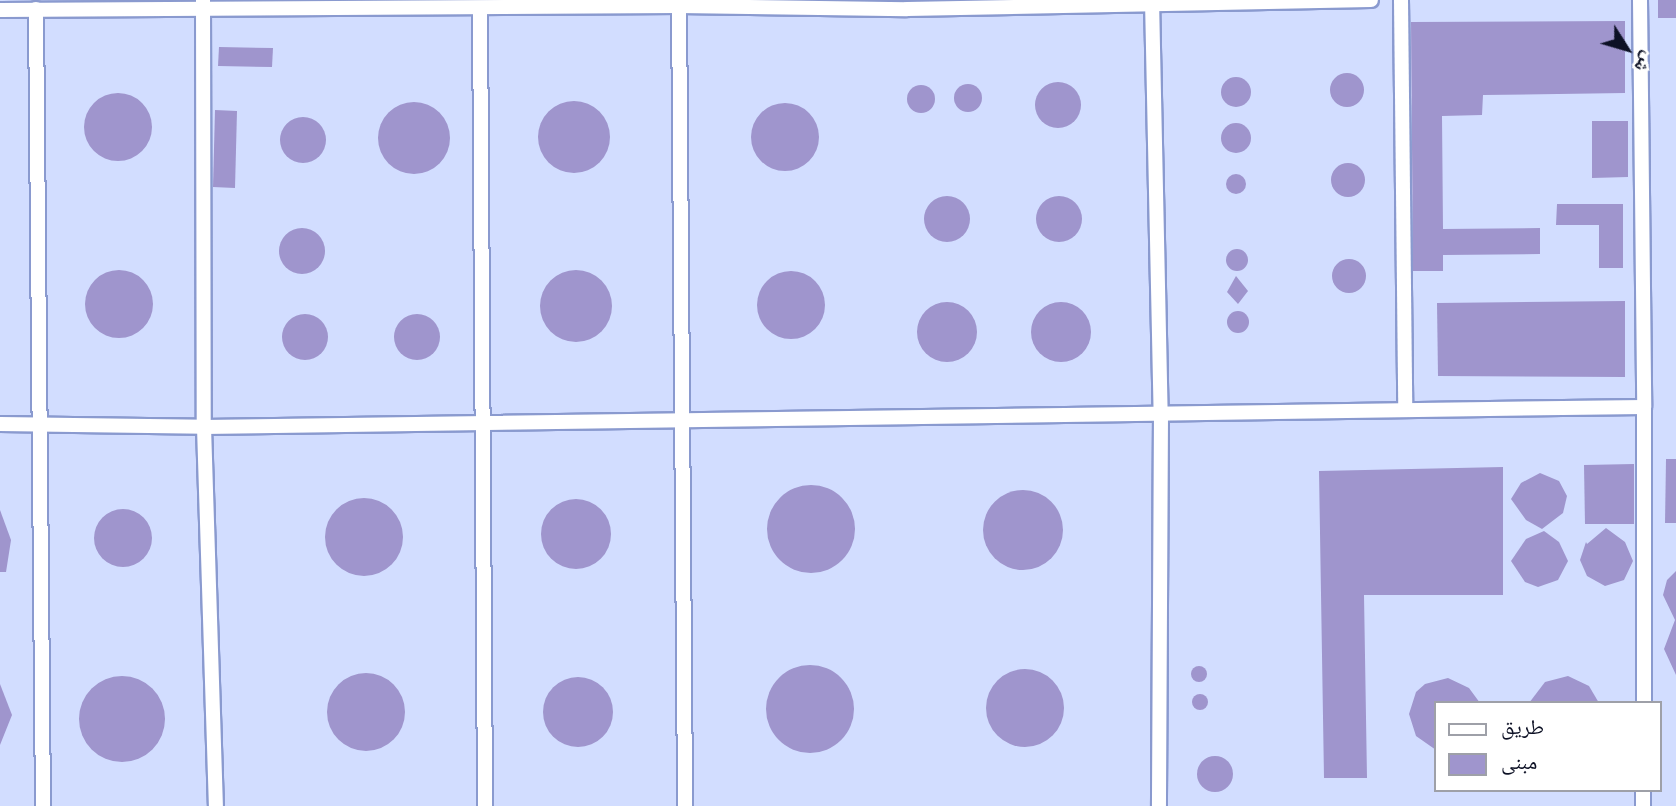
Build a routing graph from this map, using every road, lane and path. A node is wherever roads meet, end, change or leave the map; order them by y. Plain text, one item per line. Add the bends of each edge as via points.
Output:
1 (1371, 0) edge
2 (1402, 0) edge
3 (1640, 0) edge
4 (1152, 2) edge
5 (447, 3) edge
6 (679, 3) edge
7 (203, 4) edge
8 (907, 4) edge
9 (480, 8) junction
10 (36, 9) junction
11 (0, 10) edge
12 (1644, 407) junction
13 (1405, 408) junction
14 (1161, 414) junction
15 (684, 418) junction
16 (481, 422) junction
17 (0, 424) edge
18 (38, 425) junction
19 (204, 427) junction
20 (1644, 701) edge
21 (43, 806) edge
22 (216, 806) edge
23 (485, 806) edge
24 (685, 806) edge
25 (1159, 806) edge

1 - 4 lane
2 - 13 lane
3 - 12 lane
4 - 8 lane
4 - 14 lane
5 - 7 lane
5 - 9 lane
6 - 8 lane
6 - 9 lane
6 - 15 lane
7 - 10 lane
7 - 19 lane
9 - 16 lane
10 - 11 lane
10 - 18 lane
12 - 13 lane
12 - 20 lane
13 - 14 lane
14 - 15 lane
14 - 25 lane
15 - 16 lane
15 - 24 lane
16 - 19 lane
16 - 23 lane
17 - 18 lane
18 - 19 lane
18 - 21 lane
19 - 22 lane

